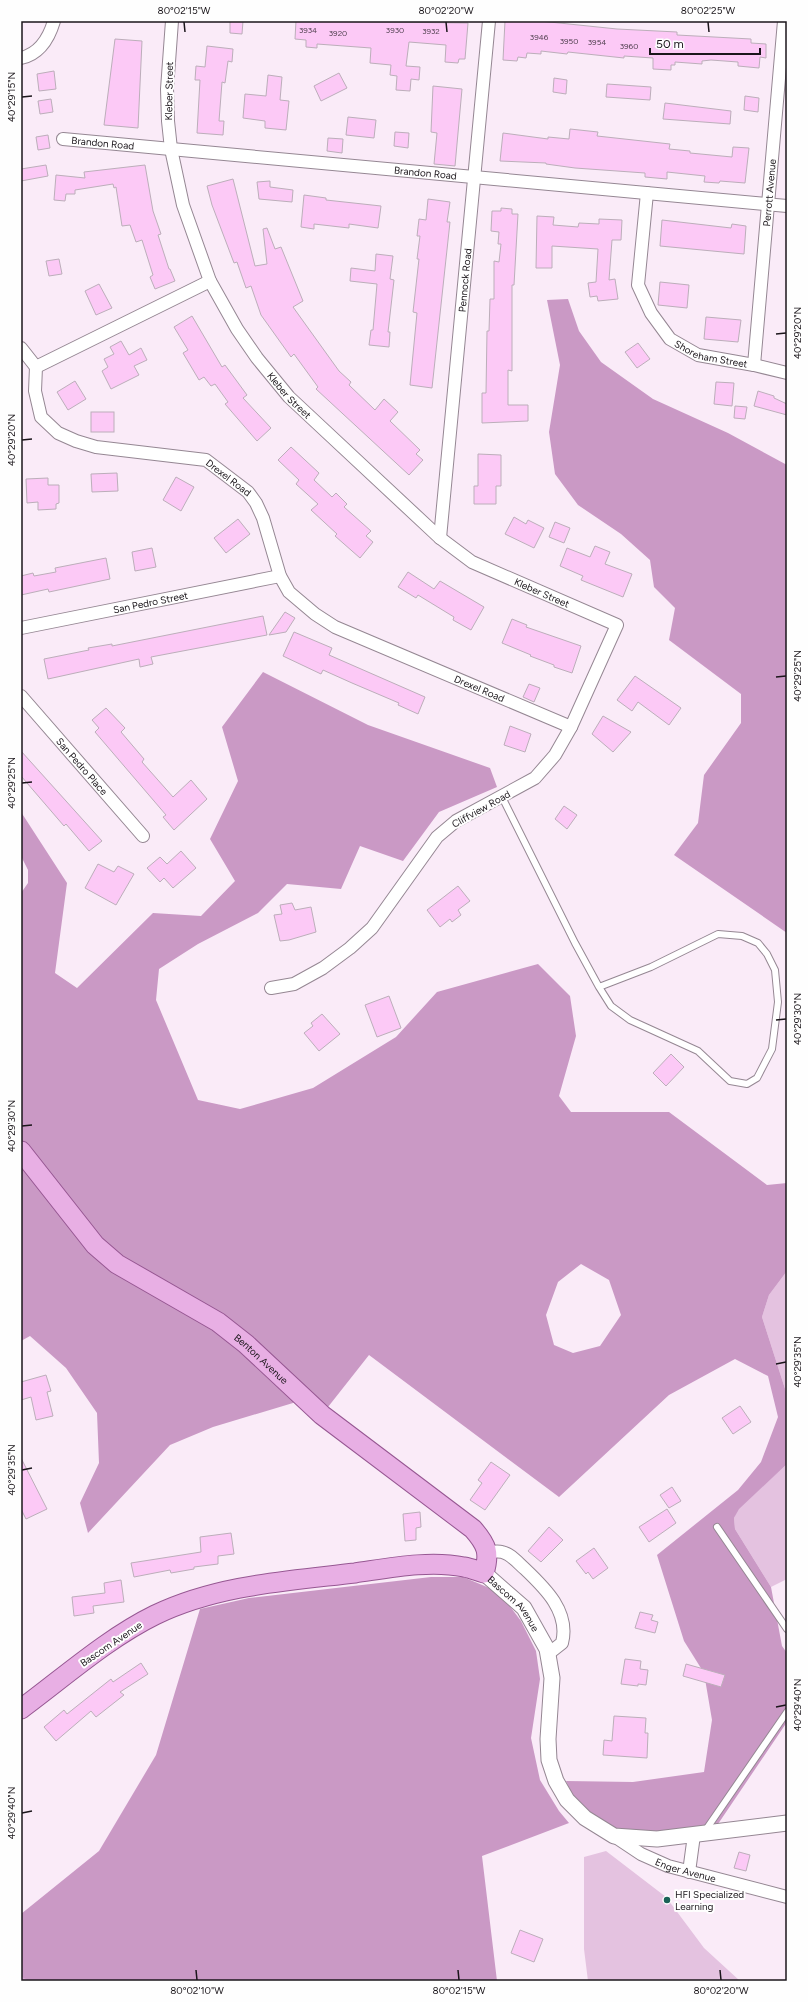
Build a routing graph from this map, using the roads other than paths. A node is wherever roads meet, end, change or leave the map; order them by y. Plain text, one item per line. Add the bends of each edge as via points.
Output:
1 (54, 21) edge
2 (172, 21) edge
3 (489, 21) edge
4 (784, 21) edge
5 (21, 58) edge
6 (63, 139) dead end
7 (170, 149) junction
8 (474, 177) junction
9 (647, 193) junction
10 (768, 204) junction
11 (787, 206) edge
12 (210, 281) junction
13 (21, 348) edge
14 (754, 365) junction
15 (36, 367) junction
16 (787, 373) edge
17 (440, 538) junction
18 (280, 576) junction
19 (617, 625) joint
20 (21, 628) edge
21 (21, 696) edge
22 (571, 727) junction
23 (502, 797) junction
24 (143, 836) dead end
25 (599, 987) junction
26 (271, 988) dead end
27 (21, 1151) edge
28 (717, 1527) dead end
29 (487, 1552) junction
30 (484, 1574) junction
31 (787, 1629) edge
32 (548, 1654) junction
33 (21, 1709) edge
34 (787, 1712) edge
35 (787, 1823) edge
36 (699, 1834) junction
37 (614, 1836) junction
38 (689, 1872) junction
39 (787, 1897) edge

1 - 5 street via 50,36 32,56
2 - 7 street, Kleber Street via 168,89
3 - 8 street, Pennock Road
4 - 10 street, Perrott Avenue
6 - 7 street, Brandon Road
7 - 8 street, Brandon Road
7 - 12 street, Kleber Street via 183,205
8 - 9 street, Brandon Road
8 - 17 street, Pennock Road
9 - 10 street, Brandon Road
9 - 14 street, Shoreham Street via 638,286 652,313 670,339 698,355
10 - 11 street, Brandon Road
10 - 14 street, Perrott Avenue
12 - 15 street
12 - 17 street, Kleber Street via 237,329 289,397
13 - 15 street
14 - 16 street, Shoreham Street
15 - 18 street, Drexel Road via 35,391 41,417 58,433 96,447 206,460 248,492 263,518
17 - 19 street, Kleber Street via 472,562
18 - 20 street, San Pedro Street
18 - 22 street, Drexel Road via 289,592 335,627
19 - 22 street, Cliffview Road
21 - 24 street, San Pedro Place
22 - 23 street, Cliffview Road via 555,755 535,778
23 - 25 lane
23 - 26 street, Cliffview Road via 456,821 438,837 372,928 350,948 323,968 294,984
25 - 25 lane via 611,1006 630,1020 698,1051 730,1081 747,1084 758,1078 772,1048 778,1002 775,970 758,943 742,936 718,934 651,967
27 - 29 main road, Benton Avenue via 100,1250 122,1267 218,1322 246,1344 322,1415 473,1529 484,1542
28 - 31 lane
29 - 30 main road via 488,1560
29 - 32 street via 502,1552 510,1556 552,1597 564,1631 562,1643
30 - 32 street, Bascom Avenue via 524,1608 548,1649
30 - 33 main road, Bascom Avenue via 464,1567 407,1566 222,1591 187,1602 143,1622
32 - 37 street, Bascom Avenue via 552,1678 549,1760 556,1781 567,1800 586,1818
34 - 36 lane
35 - 36 street, Bascom Avenue
36 - 37 street, Bascom Avenue via 657,1839
36 - 38 street
37 - 38 street, Enger Avenue via 641,1854
38 - 39 street, Enger Avenue

